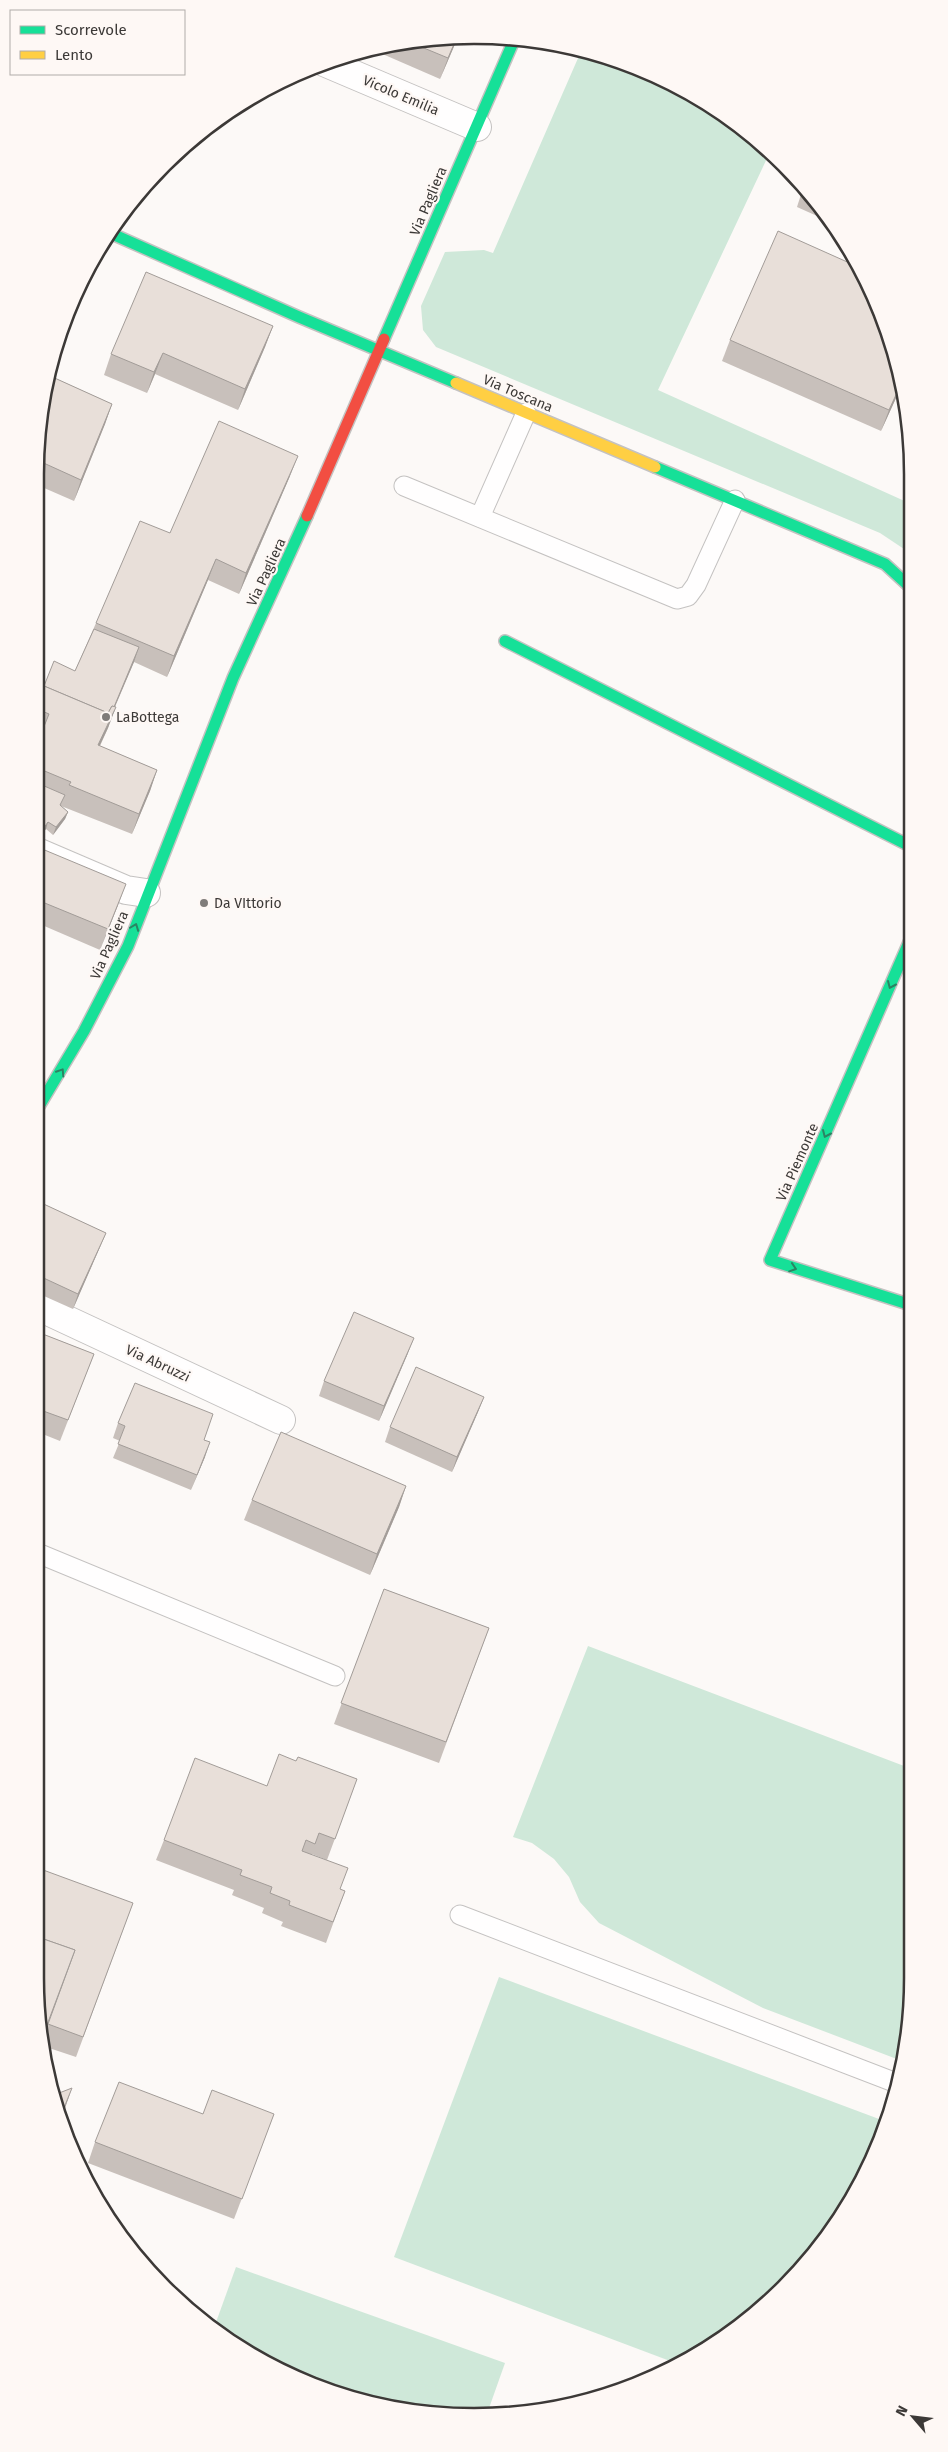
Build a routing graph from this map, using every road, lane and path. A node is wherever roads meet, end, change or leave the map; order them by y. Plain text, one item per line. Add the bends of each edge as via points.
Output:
1 (512, 46) edge
2 (336, 67) edge
3 (477, 127) junction
4 (116, 236) edge
5 (379, 349) junction
6 (526, 414) junction
7 (404, 486) dead end
8 (735, 500) junction
9 (480, 517) junction
10 (904, 581) edge
11 (505, 641) dead end
12 (904, 843) edge
13 (44, 855) edge
14 (146, 893) junction
15 (904, 954) edge
16 (44, 1099) edge
17 (904, 1303) edge
18 (44, 1309) edge
19 (281, 1420) dead end
20 (44, 1556) edge
21 (335, 1676) dead end
22 (460, 1915) dead end
23 (892, 2081) edge

1 - 3 street, Via Pagliera
2 - 3 street, Vicolo Emilia
3 - 5 street, Via Pagliera
4 - 5 street, Via Toscana
5 - 6 street, Via Toscana
5 - 14 street, Via Pagliera via 233,678
6 - 8 street, Via Toscana
6 - 9 lane
7 - 9 lane
8 - 9 lane via 696,586 688,596 677,599
8 - 10 street, Via Toscana via 885,564
11 - 12 street
13 - 14 street via 126,890
16 -> 14 street, Via Pagliera via 67,1063 116,970
15 -> 17 street, Via Piemonte via 770,1260
18 - 19 street, Via Abruzzi
20 - 21 lane
22 - 23 lane

